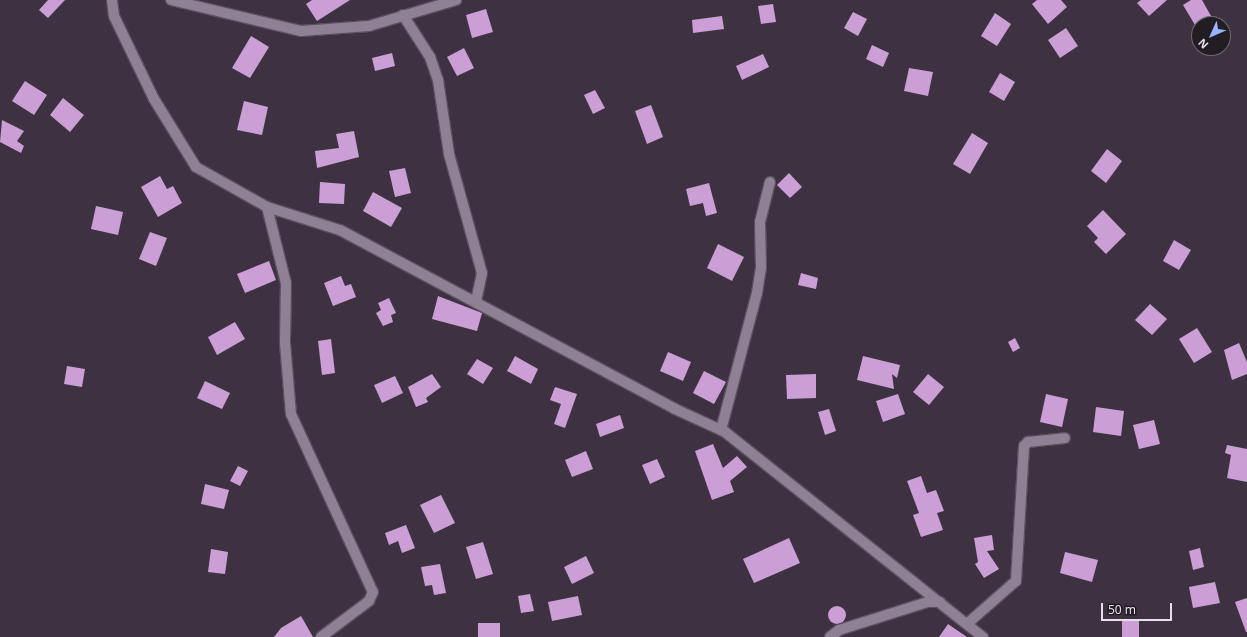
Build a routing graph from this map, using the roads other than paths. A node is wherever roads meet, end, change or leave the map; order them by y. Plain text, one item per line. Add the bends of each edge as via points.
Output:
1 (112, 0) edge
2 (171, 0) edge
3 (419, 0) edge
4 (456, 0) edge
5 (416, 11) junction
6 (403, 15) junction
7 (770, 182) dead end
8 (267, 207) junction
9 (476, 302) junction
10 (721, 430) junction
11 (1065, 438) dead end
12 (940, 602) junction
13 (968, 623) junction
14 (321, 637) edge
15 (830, 637) edge
16 (982, 637) edge

1 - 8 street via 114,16 154,99 196,167
2 - 6 street via 301,31 369,26
3 - 5 street
4 - 5 street
5 - 6 street
6 - 9 street via 430,57 438,80 449,154 482,273
7 - 10 street via 760,222 761,267 757,293
8 - 9 street via 340,230
8 - 14 street via 286,283 285,343 291,414 373,592 369,601
9 - 10 street
10 - 12 street via 780,472
11 - 13 street via 1028,442 1024,446 1016,581
12 - 13 street
12 - 15 street via 928,602 839,630
13 - 16 street

